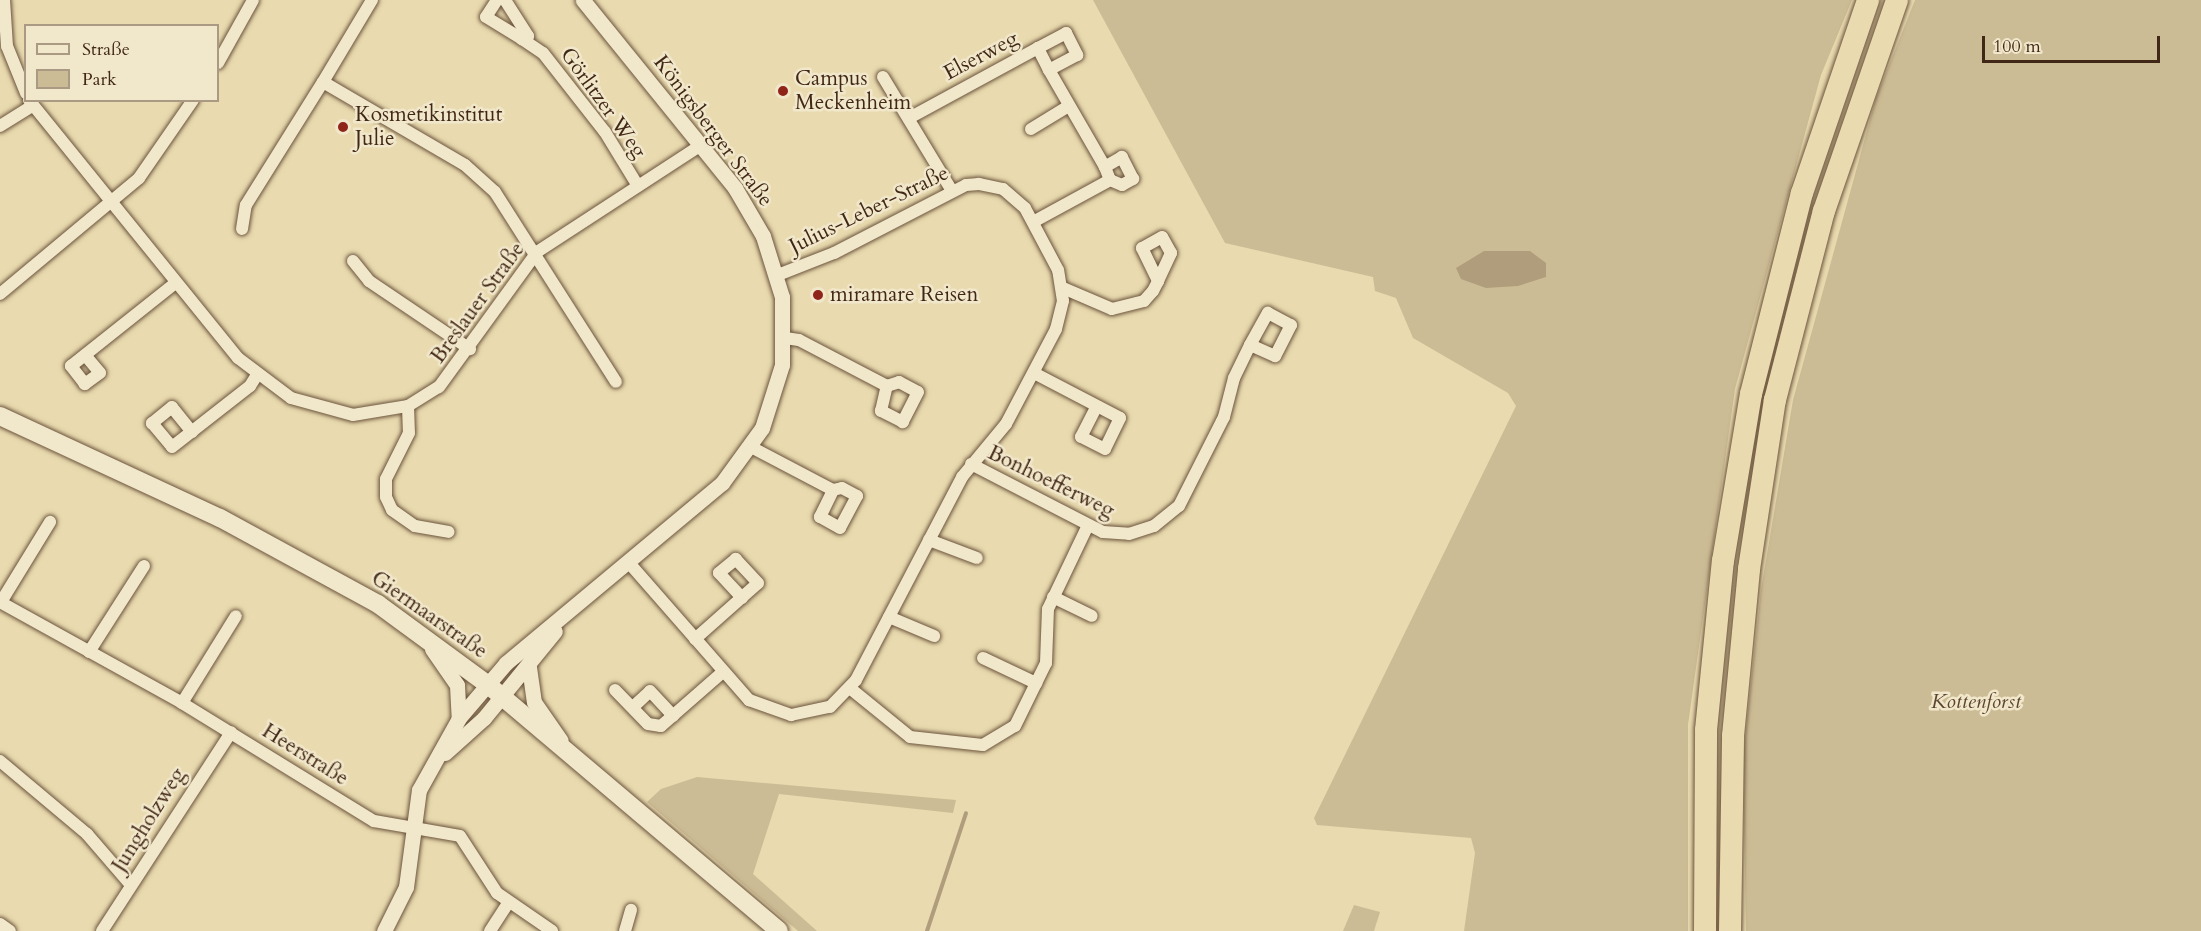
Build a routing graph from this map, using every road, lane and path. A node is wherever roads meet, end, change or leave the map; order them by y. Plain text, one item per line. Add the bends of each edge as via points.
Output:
1 (4, 0) edge
2 (253, 0) edge
3 (372, 0) edge
4 (497, 0) edge
5 (505, 0) edge
6 (583, 0) edge
7 (1868, 0) edge
8 (1897, 0) edge
9 (528, 40) junction
10 (1038, 48) junction
11 (219, 61) edge
12 (1049, 69) junction
13 (883, 77) dead end
14 (323, 82) junction
15 (24, 88) edge
16 (192, 102) edge
17 (31, 103) edge
18 (1067, 107) junction
19 (911, 117) junction
20 (0, 126) edge
21 (1031, 129) dead end
22 (701, 145) junction
23 (1105, 167) junction
24 (1110, 180) junction
25 (638, 186) junction
26 (952, 191) junction
27 (110, 202) junction
28 (1033, 222) junction
29 (242, 229) dead end
30 (537, 252) junction
31 (353, 261) dead end
32 (778, 275) junction
33 (1158, 281) dead end
34 (174, 284) junction
35 (1063, 288) junction
36 (0, 294) edge
37 (785, 338) junction
38 (1250, 345) dead end
39 (470, 349) junction
40 (86, 355) dead end
41 (1034, 373) junction
42 (257, 375) junction
43 (616, 382) dead end
44 (887, 386) dead end
45 (408, 406) junction
46 (1096, 407) dead end
47 (0, 416) edge
48 (192, 432) dead end
49 (751, 447) junction
50 (971, 464) junction
51 (833, 490) dead end
52 (50, 522) dead end
53 (1088, 525) junction
54 (448, 532) dead end
55 (929, 540) junction
56 (977, 558) dead end
57 (630, 564) junction
58 (144, 566) dead end
59 (1053, 597) junction
60 (742, 598) dead end
61 (0, 602) edge
62 (236, 616) dead end
63 (1092, 616) dead end
64 (565, 617) junction
65 (889, 617) junction
66 (421, 635) junction
67 (934, 636) dead end
68 (695, 639) junction
69 (89, 652) junction
70 (983, 658) dead end
71 (529, 667) junction
72 (723, 672) junction
73 (487, 684) junction
74 (1036, 684) junction
75 (851, 689) junction
76 (615, 690) dead end
77 (502, 696) junction
78 (182, 703) junction
79 (633, 707) junction
80 (673, 716) junction
81 (459, 718) junction
82 (231, 732) junction
83 (570, 753) junction
84 (438, 759) junction
85 (0, 760) edge
86 (413, 828) junction
87 (131, 885) junction
88 (508, 903) junction
89 (631, 910) dead end
90 (0, 924) edge
91 (10, 931) edge
92 (102, 931) edge
93 (384, 931) edge
94 (490, 931) edge
95 (552, 931) edge
96 (625, 931) edge
97 (779, 931) edge
98 (1705, 931) edge
99 (1730, 931) edge

1 - 15 street via 7,46
2 - 11 street
3 - 14 street
4 - 9 street, Görlitzer Weg via 486,17
5 - 9 street, Görlitzer Weg
6 - 22 street, Königsberger Straße
7 - 98 highway via 1802,193 1751,394 1723,561 1706,730
8 - 99 highway via 1824,211 1775,400 1749,569 1733,736
9 - 25 street, Görlitzer Weg via 605,132
10 - 12 street, Elserweg
10 - 12 street, Elserweg via 1066,33 1077,55
10 - 19 street, Elserweg
12 - 18 street, Elserweg
13 - 19 street via 905,116
14 - 29 street via 246,205
14 - 30 street via 465,165 495,192
16 - 27 street via 154,161
17 - 20 street
17 - 27 street, Breslauer Straße
18 - 21 street
18 - 23 street, Elserweg
19 - 26 street
22 - 25 street, Breslauer Straße
22 - 32 street, Königsberger Straße via 746,204
23 - 24 street, Elserweg
23 - 24 street via 1122,157 1133,178 1122,185
24 - 28 street
25 - 30 street, Breslauer Straße
26 - 28 street, Julius-Leber-Straße via 973,184 1003,189
26 - 32 street, Julius-Leber-Straße via 834,253
27 - 34 street, Breslauer Straße
27 - 36 street
28 - 35 street, Julius-Leber-Straße
30 - 39 street, Breslauer Straße
30 - 43 street
31 - 39 street via 369,281
32 - 37 street, Königsberger Straße
33 - 35 street via 1144,301 1122,308
34 - 40 street
34 - 42 street, Breslauer Straße
35 - 41 street via 1059,321
37 - 44 street via 799,340
37 - 49 street, Königsberger Straße via 776,392
38 - 53 street, Bonhoefferweg via 1234,378 1224,417 1170,517 1120,535
39 - 45 street, Breslauer Straße via 439,387
41 - 46 street
41 - 50 street via 1006,424
42 - 45 street, Breslauer Straße via 291,398 339,414
42 - 48 street
45 - 54 street via 409,433 386,479 386,497 392,510 415,526
47 - 66 main road, Giermaarstraße via 304,560
49 - 51 street
49 - 57 street, Königsberger Straße via 723,483
50 - 53 street, Bonhoefferweg
50 - 55 street
52 - 61 street, Heerstraße
53 - 59 street
55 - 56 street
55 - 65 street
57 - 64 street, Königsberger Straße
57 - 68 street
58 - 69 street
59 - 63 street
59 - 74 street via 1046,663
60 - 68 street
61 - 69 street, Heerstraße
62 - 78 street
64 - 71 street, Königsberger Straße
64 - 73 street, Königsberger Straße
65 - 67 street
65 - 75 street
66 - 73 main road, Giermaarstraße
66 - 81 street via 458,685
68 - 72 street
69 - 78 street, Heerstraße
70 - 74 street
71 - 77 street, Königsberger Straße
71 - 83 street via 534,702
72 - 75 street via 759,706 791,715 830,707
72 - 80 street
73 - 77 main road, Giermaarstraße
73 - 81 street, Königsberger Straße
74 - 75 street via 1016,726 983,745 910,737
76 - 79 street
77 - 83 main road, Giermaarstraße
77 - 84 street, Königsberger Straße
78 - 82 street, Heerstraße
79 - 80 street via 648,724 661,726
79 - 80 street via 650,691
81 - 84 street, Königsberger Straße
82 - 86 street, Heerstraße via 374,821
82 - 87 street, Jungholzweg
83 - 97 main road, Giermaarstraße
84 - 86 street via 419,790
85 - 87 street via 87,834
86 - 88 street, Heerstraße via 460,836
86 - 93 street via 406,887
87 - 92 street, Jungholzweg
88 - 94 street
88 - 95 street
89 - 96 street
90 - 91 street

